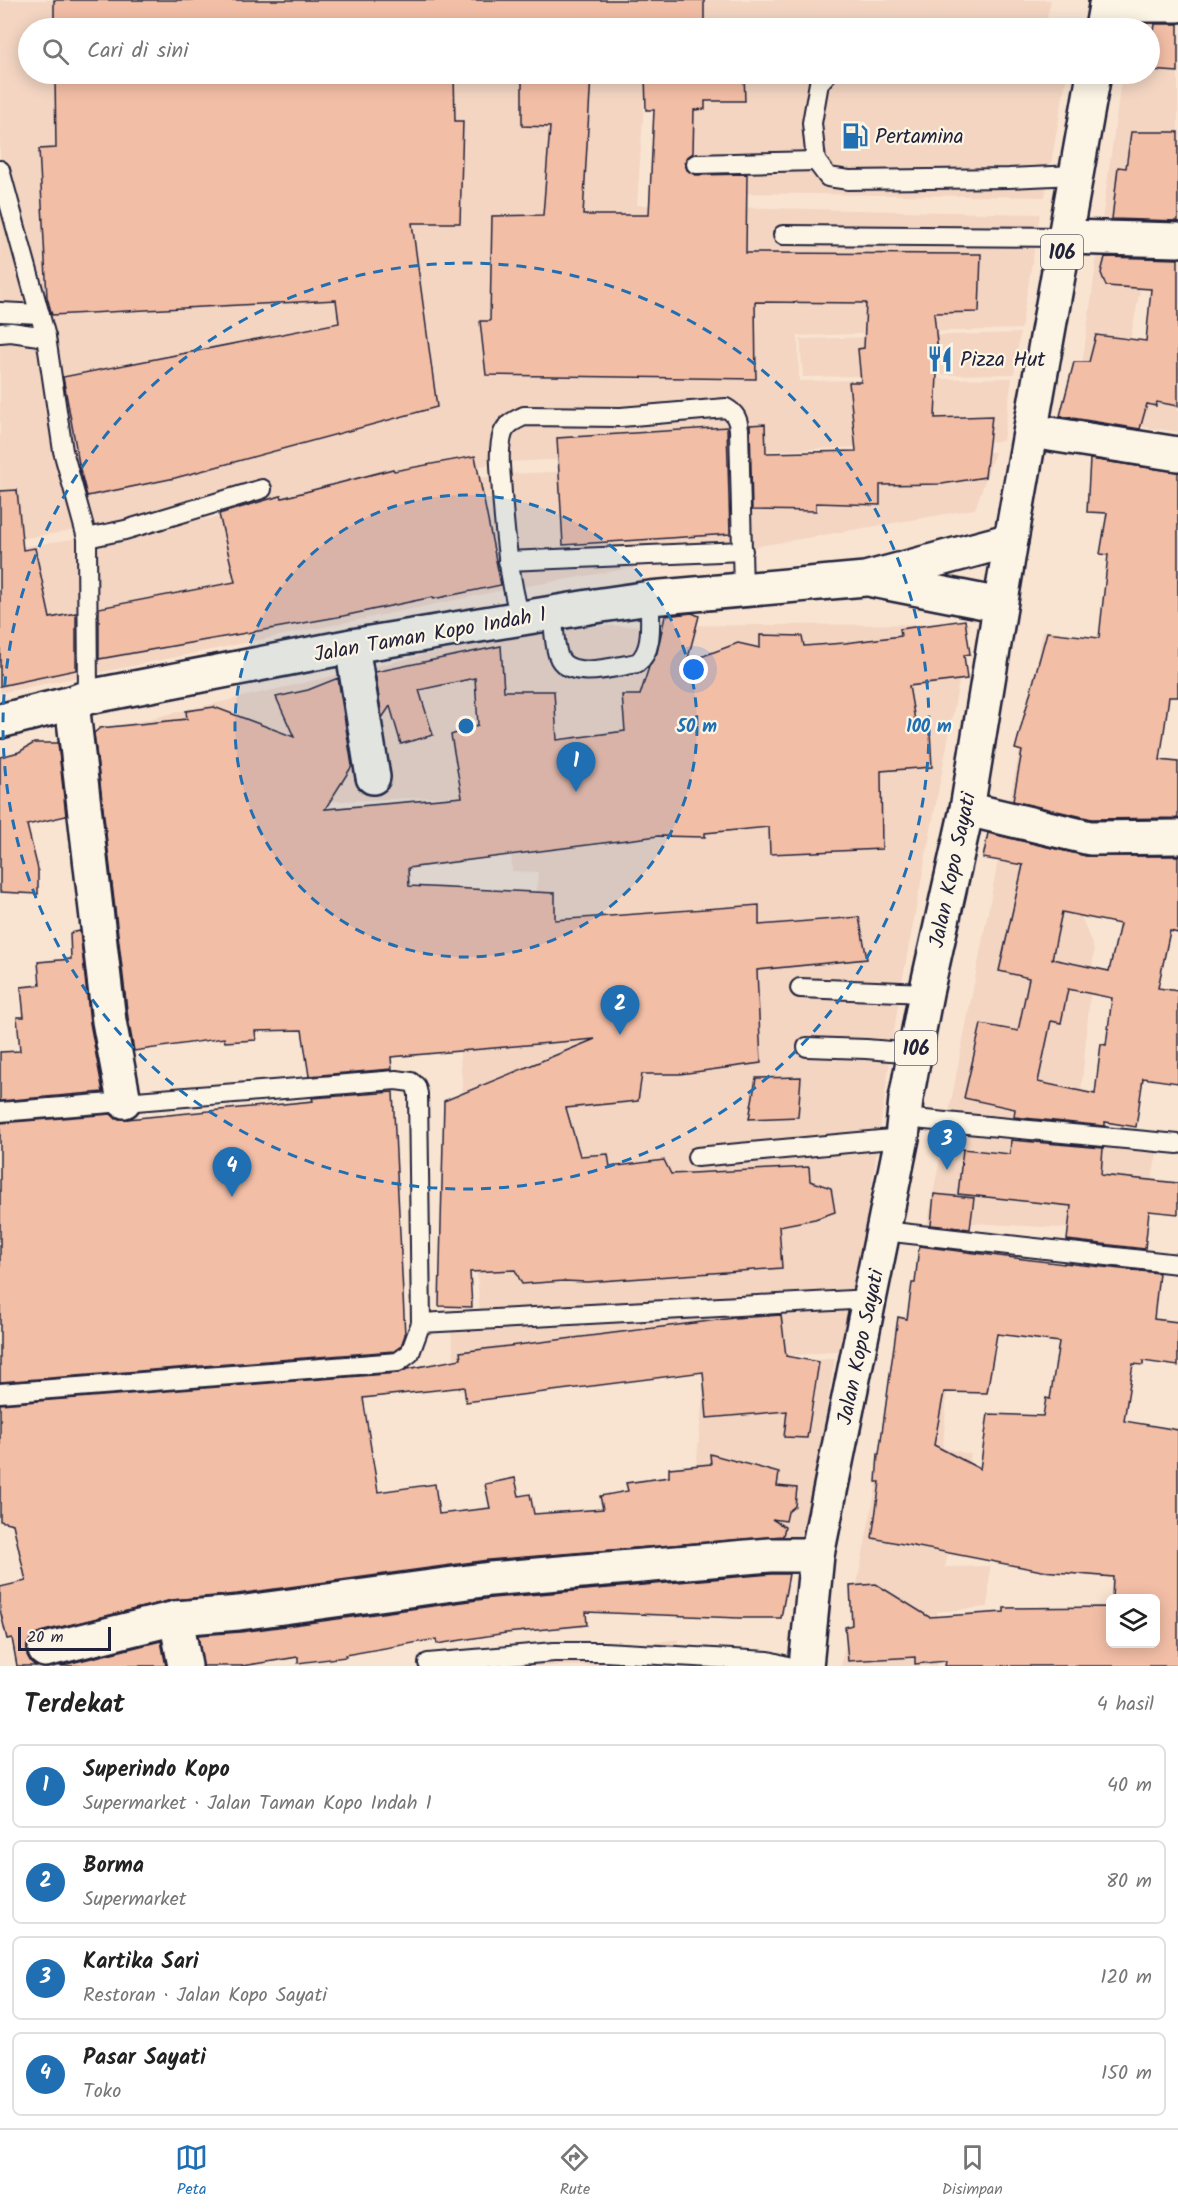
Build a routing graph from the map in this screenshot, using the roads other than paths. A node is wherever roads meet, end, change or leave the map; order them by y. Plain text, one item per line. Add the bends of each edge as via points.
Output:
1 (1178, 5) edge
2 (1105, 11) edge
3 (819, 84) edge
4 (1092, 84) edge
5 (816, 161) junction
6 (696, 164) dead end
7 (0, 170) edge
8 (1075, 175) junction
9 (783, 235) dead end
10 (1065, 237) junction
11 (1178, 240) edge
12 (0, 312) edge
13 (40, 314) junction
14 (0, 333) edge
15 (46, 337) junction
16 (1031, 431) junction
17 (1178, 454) edge
18 (262, 489) dead end
19 (87, 538) junction
20 (1011, 540) junction
21 (743, 551) junction
22 (508, 561) junction
23 (865, 579) junction
24 (743, 590) junction
25 (650, 598) junction
26 (1000, 605) junction
27 (552, 613) junction
28 (520, 618) junction
29 (352, 646) junction
30 (80, 700) junction
31 (0, 721) edge
32 (373, 777) dead end
33 (967, 809) junction
34 (1178, 837) edge
35 (800, 988) dead end
36 (926, 993) junction
37 (807, 1047) dead end
38 (915, 1053) junction
39 (124, 1101) junction
40 (0, 1112) edge
41 (903, 1128) junction
42 (1178, 1144) edge
43 (697, 1157) dead end
44 (884, 1231) junction
45 (1178, 1264) edge
46 (870, 1299) junction
47 (421, 1323) junction
48 (0, 1393) edge
49 (818, 1555) junction
50 (176, 1618) junction
51 (45, 1650) dead end
52 (677, 1661) edge
53 (428, 1663) dead end
54 (185, 1666) edge
55 (787, 1666) edge
56 (806, 1666) edge

1 - 2 main road
3 - 5 lane via 812,123
4 - 8 main road, Jalan Kopo Sayati / 106
5 - 6 lane
5 - 8 lane via 828,177 849,180
7 - 13 lane
8 - 10 main road, Jalan Kopo Sayati / 106
9 - 10 lane
10 - 11 main road
10 - 16 main road, Jalan Kopo Sayati / 106
12 - 13 lane
13 - 15 lane
14 - 15 lane
15 - 19 lane via 63,452
16 - 17 main road
16 - 20 main road, Jalan Kopo Sayati / 106
18 - 19 lane via 124,531
19 - 30 lane
20 - 23 main road, Jalan Taman Kopo Indah 1
20 - 26 main road, Jalan Kopo Sayati / 106
21 - 22 lane
21 - 22 lane via 739,429 732,411 726,408 621,417 525,416 504,431 499,454
21 - 24 lane
22 - 28 lane
23 - 24 main road, Jalan Taman Kopo Indah 1
23 - 26 main road, Jalan Taman Kopo Indah 1
24 - 25 main road, Jalan Taman Kopo Indah 1
25 - 27 main road, Jalan Taman Kopo Indah 1
25 - 27 lane via 644,658 637,663 588,671 570,668 558,657
26 - 33 main road, Jalan Kopo Sayati / 106
27 - 28 main road, Jalan Taman Kopo Indah 1
28 - 29 main road, Jalan Taman Kopo Indah 1
29 - 30 main road, Jalan Taman Kopo Indah 1
29 - 32 main road
30 - 31 main road, Jalan Taman Kopo Indah 1
30 - 39 main road via 108,1010
33 - 34 main road via 1090,838
33 - 36 main road, Jalan Kopo Sayati / 106
35 - 36 lane
36 - 38 main road, Jalan Kopo Sayati / 106
37 - 38 lane
38 - 41 main road, Jalan Kopo Sayati / 106
39 - 40 lane
39 - 47 lane via 411,1082 418,1094
41 - 42 lane
41 - 43 lane
41 - 44 main road, Jalan Kopo Sayati / 106
44 - 45 lane
44 - 46 main road, Jalan Kopo Sayati / 106
46 - 47 lane
46 - 49 main road, Jalan Kopo Sayati / 106
47 - 48 lane via 410,1353 398,1362
49 - 50 main road via 770,1555 490,1579
49 - 56 main road, Jalan Kopo Sayati / 106
50 - 51 main road
50 - 54 main road
52 - 53 lane via 554,1652
52 - 55 lane via 768,1661

